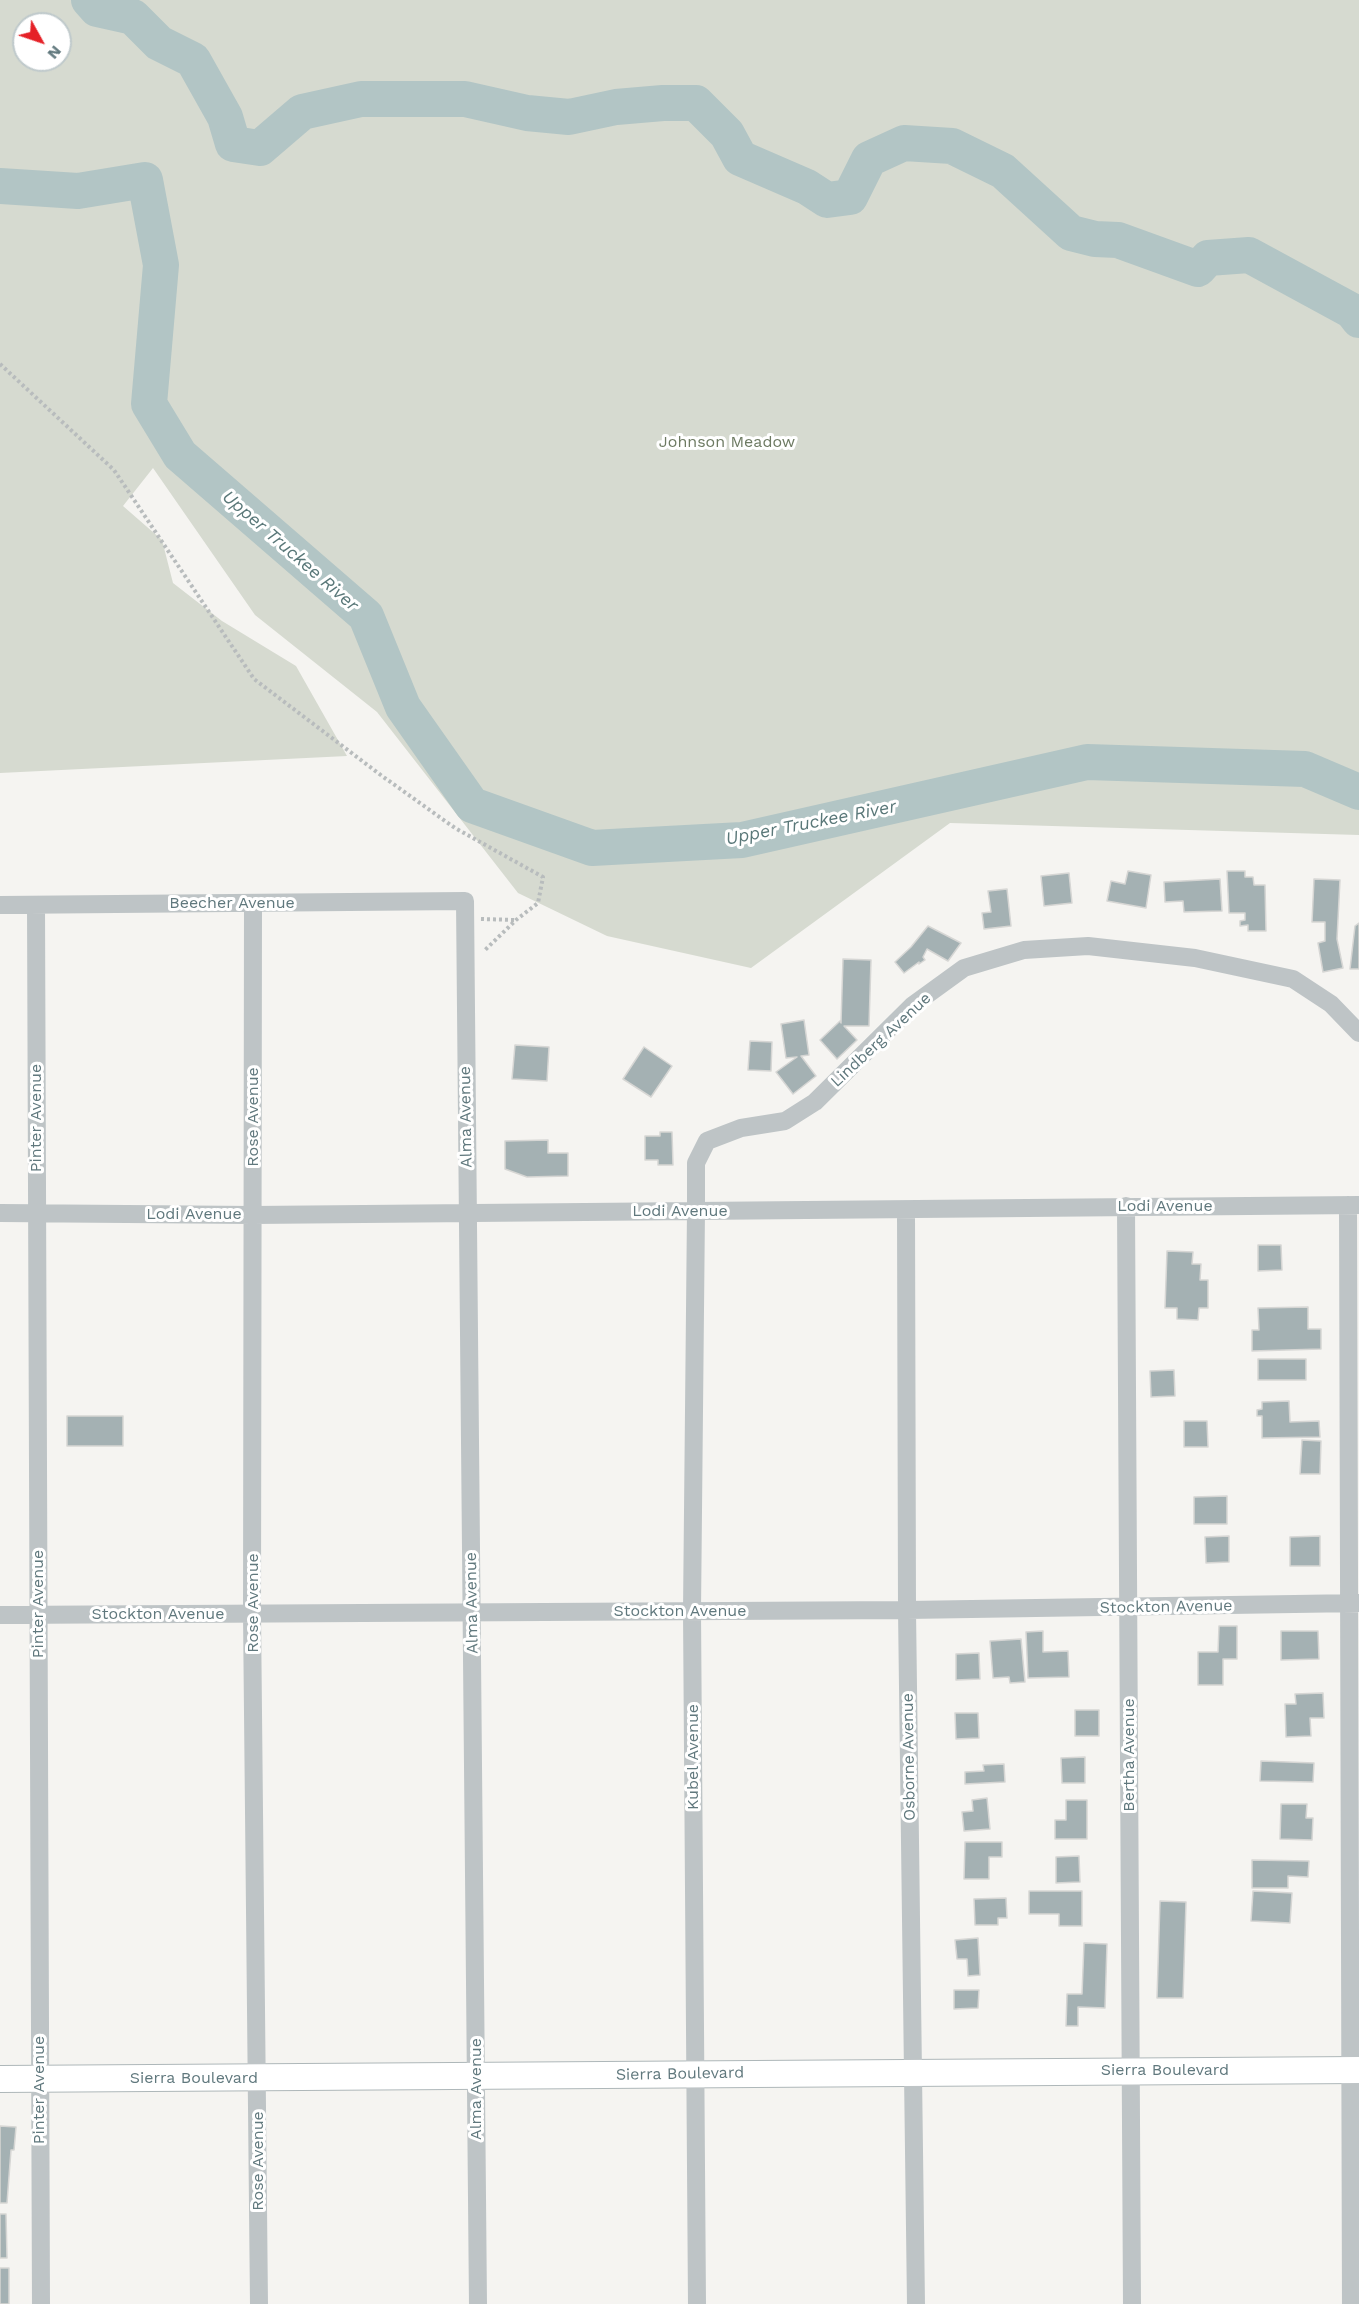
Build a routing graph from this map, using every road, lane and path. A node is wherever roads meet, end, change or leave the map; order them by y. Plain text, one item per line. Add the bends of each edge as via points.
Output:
1 (0, 364) edge
2 (253, 903) junction
3 (36, 904) junction
4 (0, 905) edge
5 (465, 910) junction
6 (516, 920) junction
7 (464, 970) junction
8 (1359, 1033) edge
9 (1353, 1205) edge
10 (1126, 1206) junction
11 (696, 1210) junction
12 (906, 1210) junction
13 (467, 1212) junction
14 (0, 1213) edge
15 (36, 1214) junction
16 (253, 1215) junction
17 (1354, 1603) edge
18 (1128, 1608) junction
19 (907, 1610) junction
20 (693, 1611) junction
21 (472, 1612) junction
22 (252, 1614) junction
23 (0, 1615) edge
24 (38, 1615) junction
25 (1130, 2070) junction
26 (1354, 2070) edge
27 (913, 2072) junction
28 (696, 2074) junction
29 (476, 2076) junction
30 (258, 2077) junction
31 (39, 2078) junction
32 (0, 2079) edge
33 (41, 2304) edge
34 (259, 2304) edge
35 (478, 2304) edge
36 (697, 2304) edge
37 (916, 2304) edge
38 (1132, 2304) edge
39 (1351, 2304) edge

1 - 6 path via 114,470 254,679 454,828 543,877 538,903
2 - 3 street, Beecher Avenue
2 - 5 street, Beecher Avenue
2 - 16 street, Rose Avenue
3 - 4 street, Beecher Avenue
3 - 15 street, Pinter Avenue
5 - 6 path
5 - 7 street, Alma Avenue
6 - 7 path
7 - 13 street, Alma Avenue
8 - 11 street, Lindberg Avenue via 1331,1004 1293,979 1195,958 1088,946 1024,950 964,968 913,1005 815,1102 785,1121 741,1128 707,1141 696,1163
9 - 10 street, Lodi Avenue
9 - 17 street
10 - 12 street, Lodi Avenue
10 - 18 street, Bertha Avenue
11 - 12 street, Lodi Avenue
11 - 13 street, Lodi Avenue
11 - 20 street, Kubel Avenue
12 - 19 street, Osborne Avenue
13 - 16 street, Lodi Avenue
13 - 21 street, Alma Avenue
14 - 15 street, Lodi Avenue
15 - 16 street, Lodi Avenue
15 - 24 street, Pinter Avenue
16 - 22 street, Rose Avenue
17 - 18 street, Stockton Avenue
17 - 26 street
18 - 19 street, Stockton Avenue
18 - 25 street, Bertha Avenue
19 - 20 street, Stockton Avenue
19 - 27 street, Osborne Avenue
20 - 21 street, Stockton Avenue
20 - 28 street, Kubel Avenue
21 - 22 street, Stockton Avenue
21 - 29 street, Alma Avenue
22 - 24 street, Stockton Avenue
22 - 30 street, Rose Avenue
23 - 24 street, Stockton Avenue
24 - 31 street, Pinter Avenue
25 - 26 street, Sierra Boulevard
25 - 27 street, Sierra Boulevard
25 - 38 street, Bertha Avenue
26 - 39 street
27 - 28 street, Sierra Boulevard
27 - 37 street, Osborne Avenue
28 - 29 street, Sierra Boulevard
28 - 36 street, Kubel Avenue
29 - 30 street, Sierra Boulevard
29 - 35 street, Alma Avenue
30 - 31 street, Sierra Boulevard
30 - 34 street, Rose Avenue
31 - 32 street, Sierra Boulevard
31 - 33 street, Pinter Avenue

